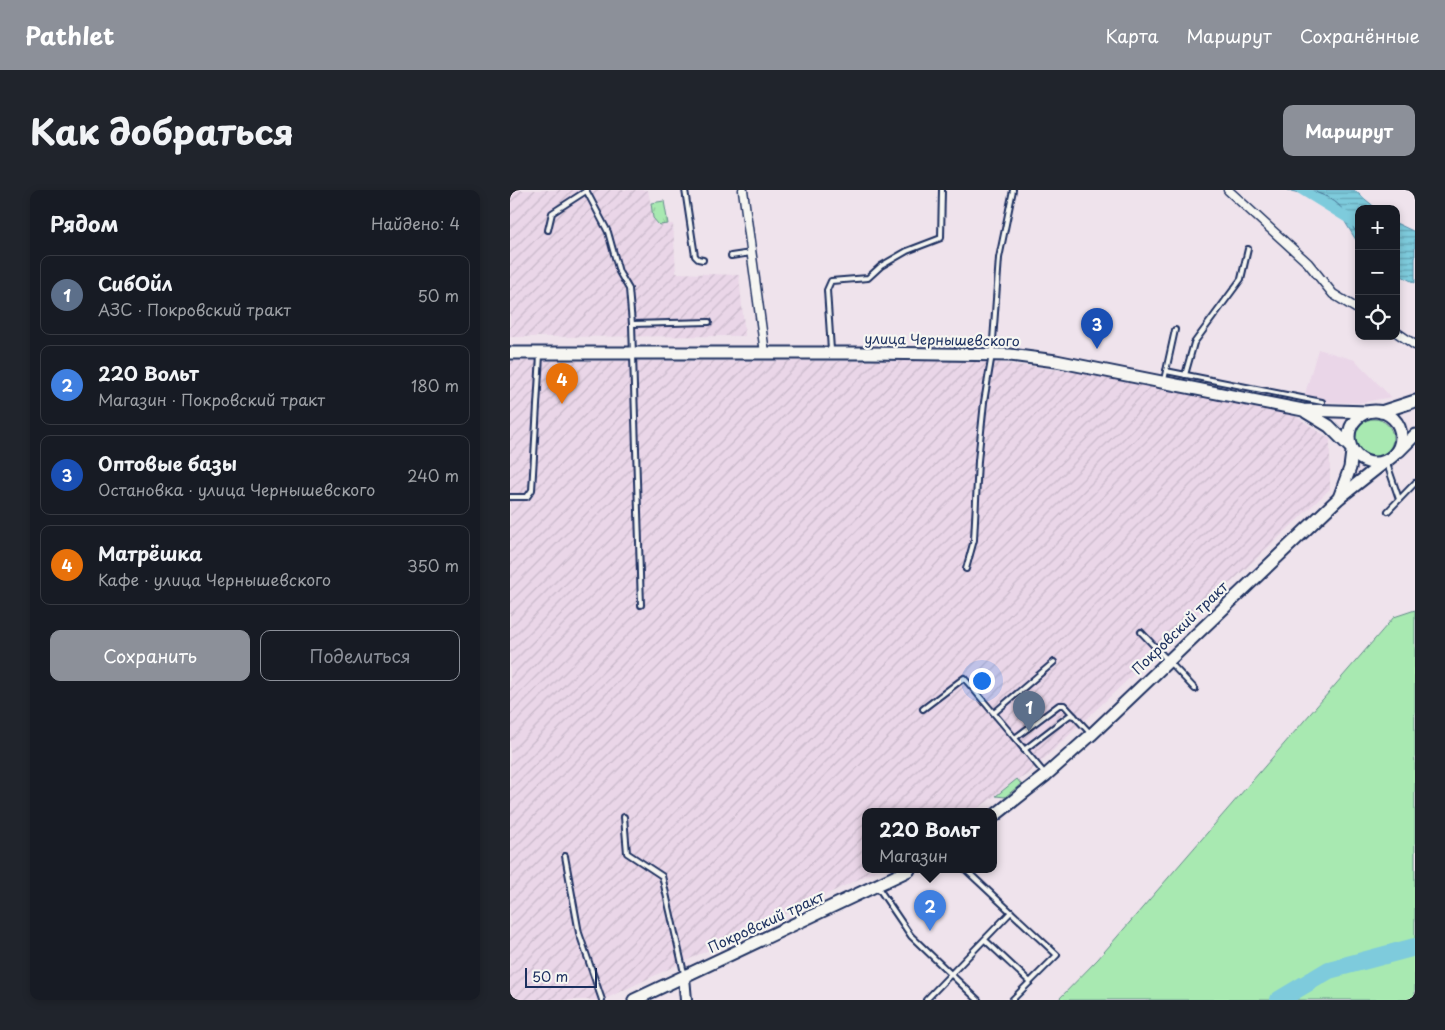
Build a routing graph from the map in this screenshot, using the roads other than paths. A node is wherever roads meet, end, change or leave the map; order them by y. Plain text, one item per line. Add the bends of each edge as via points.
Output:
1 (586, 190) edge
2 (685, 190) edge
3 (743, 190) edge
4 (942, 190) edge
5 (1013, 190) edge
6 (1228, 190) edge
7 (548, 230) dead end
8 (1248, 249) dead end
9 (752, 253) junction
10 (731, 256) dead end
11 (703, 260) dead end
12 (1355, 308) edge
13 (709, 322) dead end
14 (632, 324) junction
15 (1175, 330) dead end
16 (1400, 335) edge
17 (1415, 345) edge
18 (510, 353) edge
19 (540, 353) junction
20 (632, 353) junction
21 (765, 353) junction
22 (831, 353) junction
23 (992, 354) junction
24 (1184, 375) junction
25 (1165, 377) junction
26 (1415, 400) edge
27 (1322, 402) dead end
28 (1302, 410) junction
29 (1368, 412) junction
30 (1381, 412) junction
31 (1415, 435) edge
32 (1351, 450) junction
33 (1391, 458) junction
34 (1415, 483) edge
35 (510, 497) edge
36 (1339, 498) junction
37 (1399, 499) junction
38 (1388, 511) dead end
39 (966, 569) dead end
40 (641, 605) dead end
41 (1141, 632) dead end
42 (1168, 660) junction
43 (1054, 662) dead end
44 (1195, 689) dead end
45 (922, 709) dead end
46 (994, 713) junction
47 (1074, 716) junction
48 (1091, 735) junction
49 (1015, 738) junction
50 (1024, 750) junction
51 (1046, 775) junction
52 (997, 814) edge
53 (624, 817) dead end
54 (565, 856) dead end
55 (903, 873) edge
56 (969, 873) edge
57 (877, 886) junction
58 (1011, 912) junction
59 (985, 940) junction
60 (952, 975) junction
61 (684, 977) junction
62 (1030, 982) junction
63 (602, 1000) edge
64 (634, 1000) edge
65 (686, 1000) edge
66 (926, 1000) edge
67 (978, 1000) edge
68 (1012, 1000) edge

1 - 7 lane via 552,213
1 - 14 lane via 608,232 619,272 629,289
2 - 11 lane via 695,256
3 - 9 street
4 - 22 lane via 941,238 907,251 880,266 868,278 831,281 828,284
5 - 23 lane via 998,258
6 - 12 street via 1308,263 1333,294
8 - 24 lane via 1241,279 1194,343
9 - 10 lane
9 - 21 street
13 - 14 lane
14 - 20 lane
15 - 25 lane
16 - 17 street
18 - 19 main road, улица Чернышевского
19 - 20 main road, улица Чернышевского
19 - 35 lane via 532,490 527,496
20 - 21 main road, улица Чернышевского
20 - 40 lane
21 - 22 main road, улица Чернышевского
22 - 23 main road, улица Чернышевского
23 - 25 main road, улица Чернышевского
23 - 39 lane via 984,402 974,540
24 - 25 lane
24 - 27 lane
25 - 28 main road, улица Чернышевского
26 - 30 main road
28 - 29 main road, улица Чернышевского
28 - 32 main road via 1329,426
29 - 30 main road
29 - 32 main road via 1352,423 1348,435
30 - 33 main road via 1393,418 1400,430 1400,443
31 - 33 main road, Покровский тракт
32 - 33 main road via 1369,463
32 - 36 main road via 1350,468
33 - 36 main road, Покровский тракт
33 - 37 lane
34 - 37 lane
36 - 42 main road, Покровский тракт
37 - 38 lane
41 - 42 lane
42 - 44 lane
42 - 48 main road, Покровский тракт
43 - 46 lane
45 - 46 lane via 964,678
46 - 49 lane
47 - 48 lane
47 - 49 lane via 1064,705 1059,705
47 - 50 lane via 1070,715
48 - 51 main road, Покровский тракт
49 - 50 lane
50 - 51 lane
51 - 52 main road, Покровский тракт
53 - 61 lane via 627,853 662,876
54 - 63 lane via 579,933
55 - 57 main road, Покровский тракт
56 - 58 lane
57 - 60 lane via 911,936
57 - 61 main road, Покровский тракт
58 - 59 lane
58 - 62 lane via 1057,955
59 - 60 lane
59 - 62 lane
60 - 66 lane
60 - 67 lane
61 - 64 main road, Покровский тракт
61 - 65 street
62 - 68 lane

